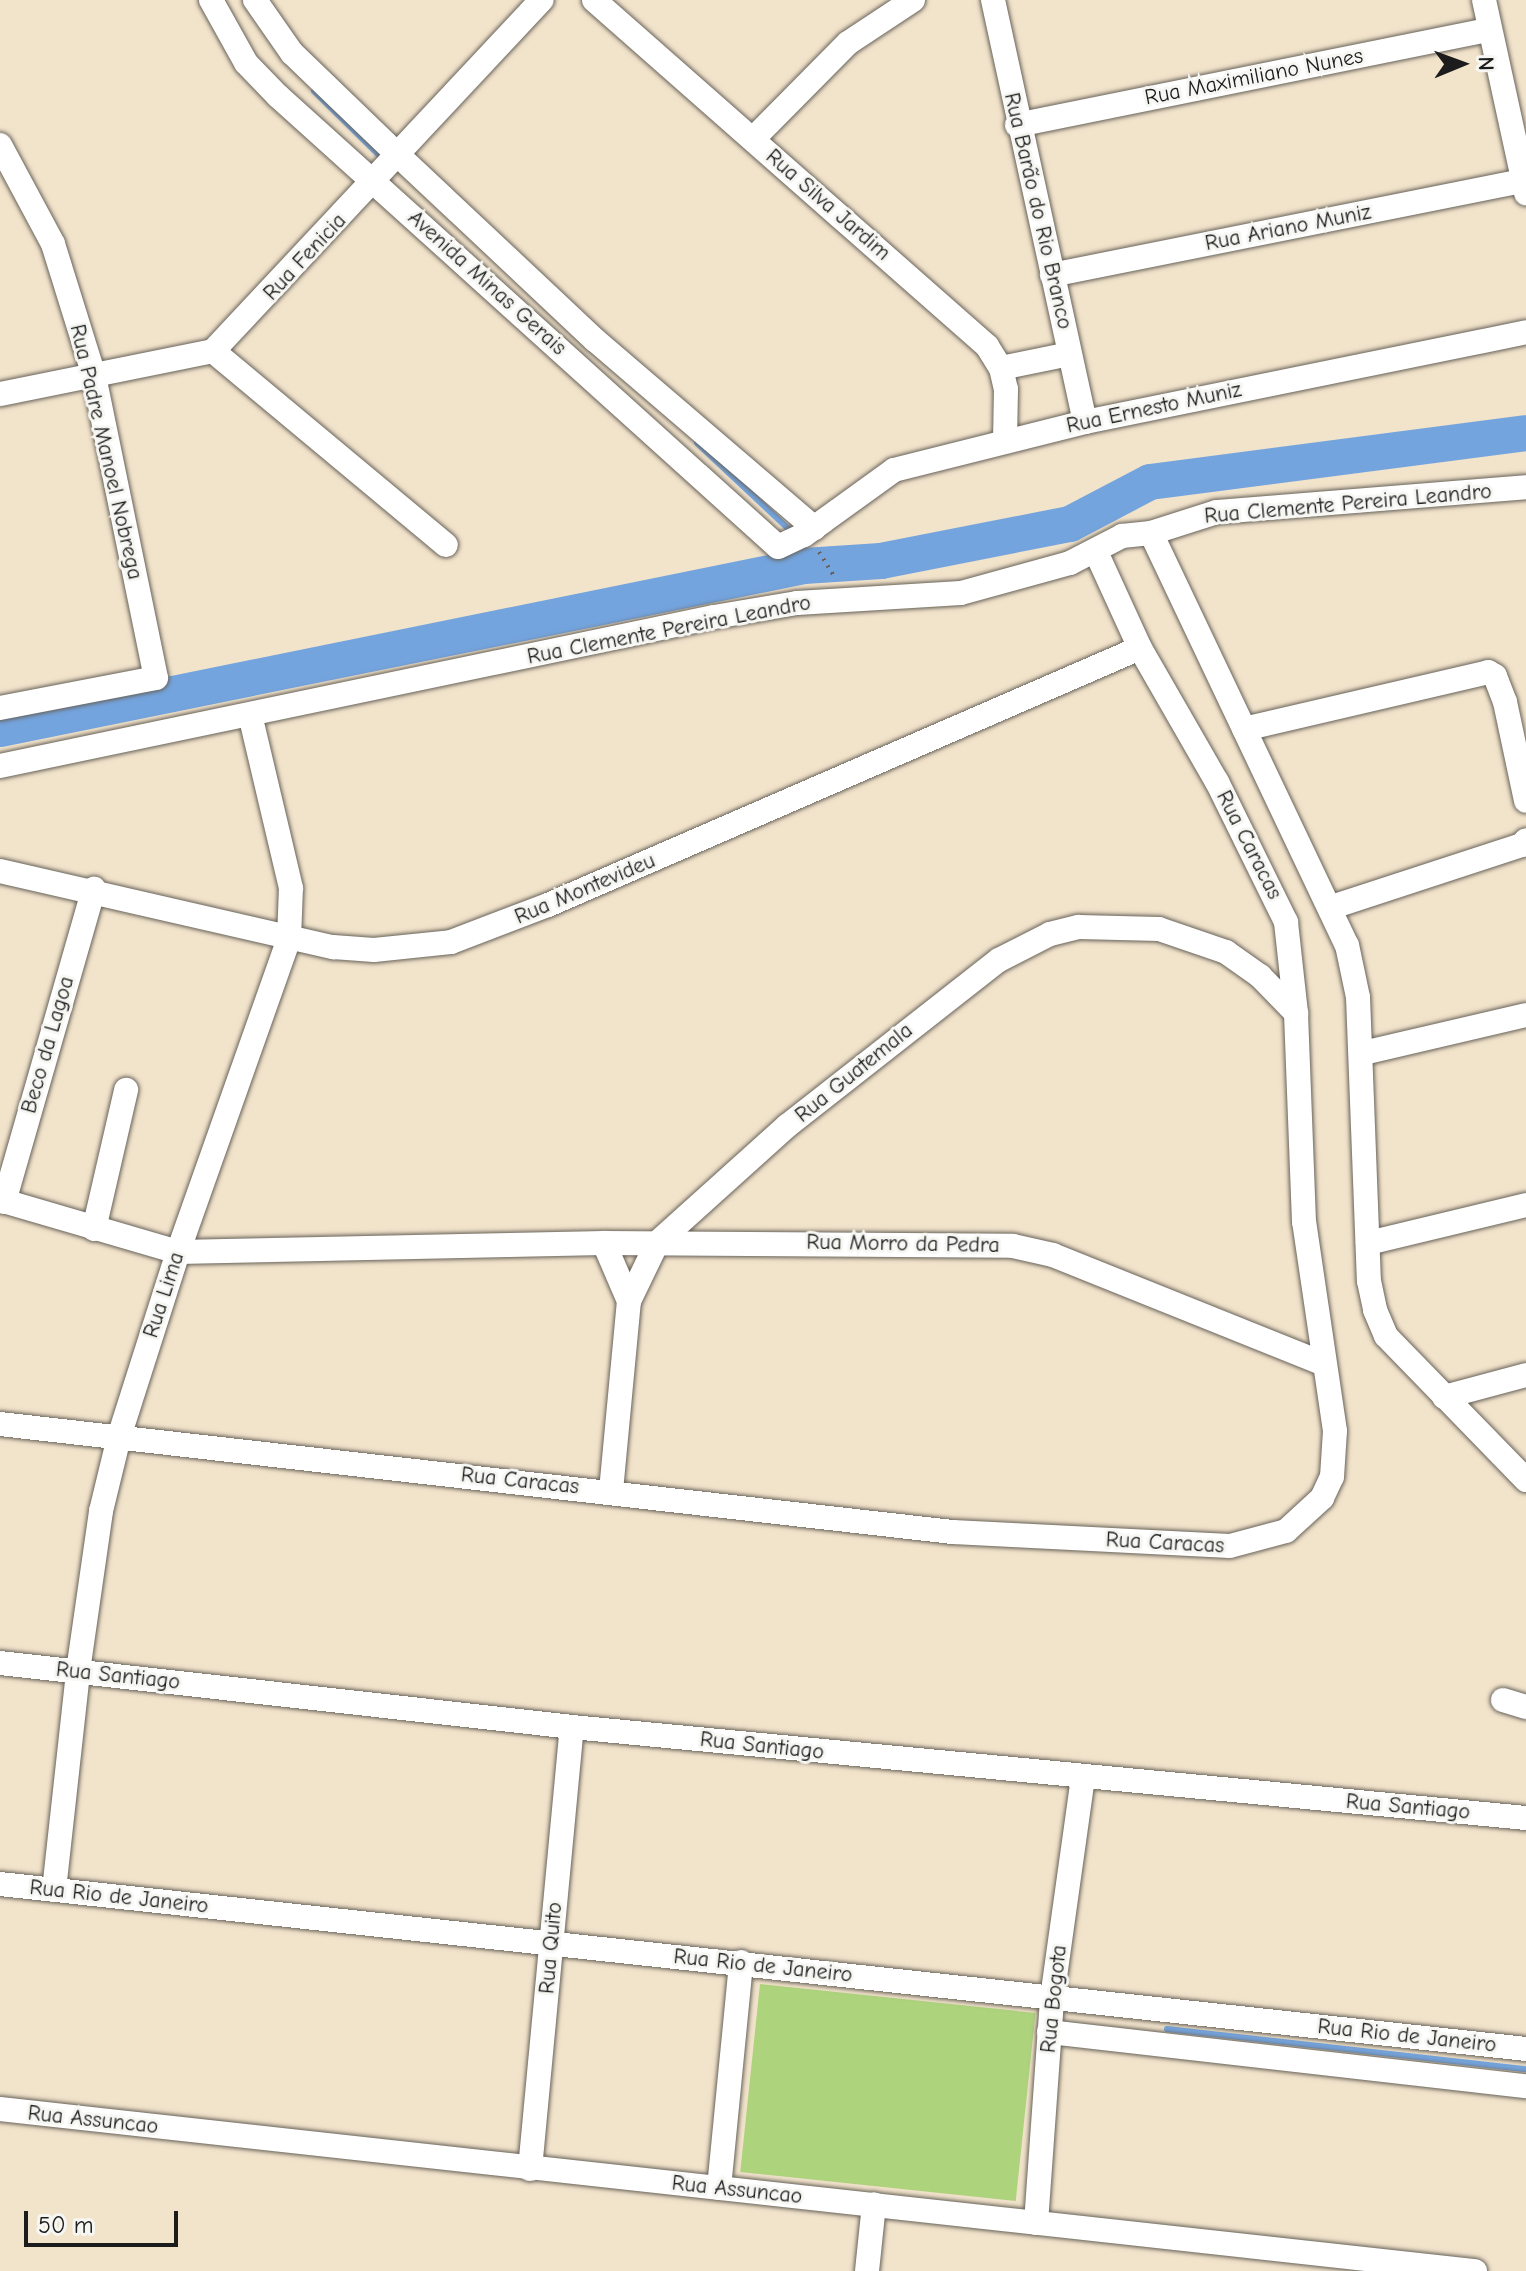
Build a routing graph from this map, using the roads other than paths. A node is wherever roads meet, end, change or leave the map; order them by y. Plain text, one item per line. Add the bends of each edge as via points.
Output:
1 (211, 0) edge
2 (255, 0) edge
3 (542, 0) edge
4 (594, 0) edge
5 (913, 0) edge
6 (993, 0) edge
7 (1484, 0) edge
8 (1490, 30) junction
9 (1017, 125) junction
10 (753, 139) junction
11 (0, 145) edge
12 (386, 170) junction
13 (1525, 187) edge
14 (1052, 275) junction
15 (1526, 332) edge
16 (213, 351) junction
17 (1070, 354) junction
18 (1001, 368) junction
19 (94, 376) junction
20 (0, 394) edge
21 (1085, 422) junction
22 (1005, 440) junction
23 (1526, 487) edge
24 (1151, 533) junction
25 (803, 538) junction
26 (446, 545) dead end
27 (1096, 552) junction
28 (1140, 648) junction
29 (0, 708) edge
30 (250, 715) junction
31 (1244, 729) junction
32 (0, 766) edge
33 (1526, 801) edge
34 (1526, 840) edge
35 (0, 871) edge
36 (94, 889) junction
37 (1332, 907) junction
38 (289, 939) junction
39 (1296, 1013) junction
40 (1526, 1015) edge
41 (1363, 1053) junction
42 (126, 1090) dead end
43 (2, 1201) edge
44 (1526, 1205) edge
45 (94, 1229) junction
46 (604, 1243) junction
47 (657, 1243) junction
48 (1368, 1243) junction
49 (178, 1252) junction
50 (629, 1301) junction
51 (1324, 1364) junction
52 (1526, 1375) edge
53 (1444, 1397) junction
54 (0, 1424) edge
55 (119, 1437) junction
56 (1526, 1480) edge
57 (611, 1491) junction
58 (0, 1663) edge
59 (78, 1671) junction
60 (572, 1727) junction
61 (1083, 1778) junction
62 (1526, 1818) edge
63 (0, 1884) edge
64 (54, 1890) junction
65 (552, 1945) junction
66 (741, 1962) junction
67 (1052, 1998) junction
68 (1049, 2032) junction
69 (1526, 2049) edge
70 (1526, 2086) edge
71 (0, 2109) edge
72 (530, 2169) junction
73 (719, 2188) junction
74 (874, 2204) junction
75 (1036, 2223) junction
76 (867, 2271) edge
77 (1475, 2271) edge

1 - 12 street, Avenida Minas Gerais via 246,63
2 - 12 street, Avenida Minas Gerais
3 - 12 street, Rua Fenicia
4 - 10 street, Rua Silva Jardim
5 - 10 street via 848,43
6 - 9 street, Rua Barão do Rio Branco
7 - 8 street
8 - 9 street, Rua Maximiliano Nunes
8 - 13 street
9 - 14 street, Rua Barão do Rio Branco
10 - 18 street, Rua Silva Jardim via 967,327
11 - 19 street, Rua Padre Manoel Nobrega via 53,244
12 - 16 street, Rua Fenicia
12 - 25 street, Avenida Minas Gerais via 595,340
12 - 25 street, Avenida Minas Gerais via 774,545
13 - 14 street, Rua Ariano Muniz
14 - 17 street, Rua Barão do Rio Branco
15 - 21 street, Rua Ernesto Muniz
16 - 19 street
16 - 26 street
17 - 18 street
17 - 21 street, Rua Barão do Rio Branco
18 - 22 street
19 - 20 street
19 - 29 street, Rua Padre Manoel Nobrega via 156,678
21 - 22 street, Rua Ernesto Muniz
22 - 25 street, Rua Ernesto Muniz via 894,470
23 - 24 street, Rua Clemente Pereira Leandro via 1217,512
24 - 27 street, Rua Clemente Pereira Leandro via 1122,536
24 - 31 street
27 - 28 street, Rua Caracas
27 - 30 street, Rua Clemente Pereira Leandro via 961,593 797,603 741,612
28 - 38 street, Rua Montevideu via 481,933 451,942 374,950
28 - 39 street, Rua Caracas via 1279,901
30 - 32 street, Rua Clemente Pereira Leandro
30 - 38 street, Rua Lima via 291,888
31 - 33 street via 1488,672 1495,676 1505,702
31 - 37 street
34 - 37 street
35 - 36 street, Rua Montevideu
36 - 38 street, Rua Montevideu
36 - 43 street, Beco da Lagoa
37 - 41 street via 1353,973
38 - 49 street, Rua Lima
39 - 47 street, Rua Guatemala via 1260,976 1201,939 1120,924 1050,934 999,960 909,1028 702,1198
39 - 51 street, Rua Caracas via 1304,1222
40 - 41 street
41 - 48 street
42 - 45 street
43 - 45 street, Rua Morro da Pedra
44 - 48 street
45 - 49 street, Rua Morro da Pedra
46 - 47 street, Rua Morro da Pedra
46 - 49 street, Rua Morro da Pedra
46 - 50 street
47 - 50 street, Rua Guatemala
47 - 51 street, Rua Morro da Pedra via 1013,1246 1053,1255
48 - 53 street via 1369,1281 1386,1336
49 - 55 street, Rua Lima
50 - 57 street, Rua Guatemala
51 - 57 street, Rua Caracas via 1335,1431 1332,1477 1310,1511 1286,1531 1252,1544 953,1532
52 - 53 street
53 - 56 street
54 - 55 street, Rua Caracas
55 - 57 street, Rua Caracas
55 - 59 street, Rua Lima via 101,1511
58 - 59 street, Rua Santiago
59 - 60 street, Rua Santiago
59 - 64 street, Rua Lima
60 - 61 street, Rua Santiago
60 - 65 street, Rua Quito
61 - 62 street, Rua Santiago
61 - 67 street, Rua Bogota
63 - 64 street, Rua Rio de Janeiro
64 - 65 street, Rua Rio de Janeiro
65 - 66 street, Rua Rio de Janeiro
65 - 72 street, Rua Quito
66 - 67 street, Rua Rio de Janeiro
66 - 73 street
67 - 68 street, Rua Bogota
67 - 69 street, Rua Rio de Janeiro
68 - 70 street, Rua Rio de Janeiro
68 - 75 street, Rua Bogota
71 - 72 street, Rua Assuncao
72 - 73 street, Rua Assuncao
73 - 74 street, Rua Assuncao
74 - 75 street, Rua Assuncao
74 - 76 street
75 - 77 street, Rua Assuncao

